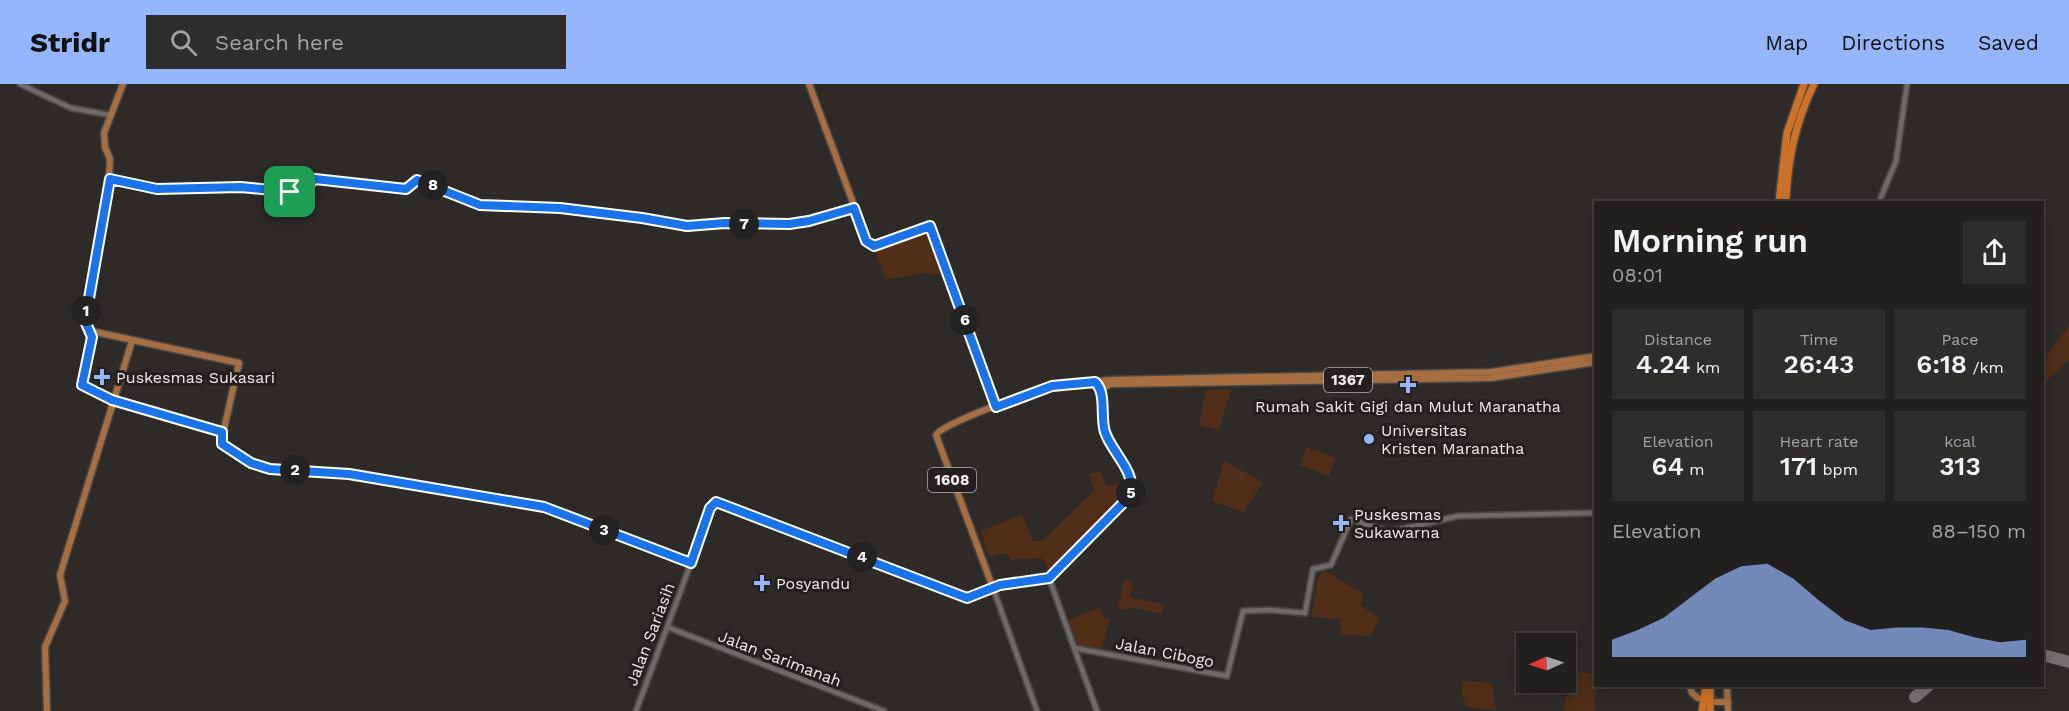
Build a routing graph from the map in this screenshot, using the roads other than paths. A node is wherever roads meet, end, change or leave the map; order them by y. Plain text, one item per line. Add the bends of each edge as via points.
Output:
1 (20, 84) edge
2 (123, 84) edge
3 (809, 84) edge
4 (1804, 84) edge
5 (1814, 84) edge
6 (1907, 84) edge
7 (110, 115) junction
8 (110, 179) junction
9 (1779, 201) edge
10 (1786, 201) edge
11 (1880, 201) edge
12 (854, 208) junction
13 (94, 334) junction
14 (132, 341) junction
15 (1594, 356) edge
16 (1594, 362) edge
17 (1095, 382) junction
18 (1101, 390) junction
19 (112, 400) junction
20 (996, 407) junction
21 (222, 432) junction
22 (1594, 513) edge
23 (691, 563) junction
24 (1049, 578) junction
25 (993, 588) junction
26 (667, 627) junction
27 (1074, 648) junction
28 (1707, 687) edge
29 (1727, 687) edge
30 (1690, 688) edge
31 (1698, 697) tunnel mouth
32 (48, 711) edge
33 (636, 711) edge
34 (885, 711) edge
35 (1037, 711) edge
36 (1097, 711) edge
37 (1706, 711) edge
38 (1728, 711) edge

1 - 7 street via 71,108
2 - 7 main road
3 - 12 main road
4 - 9 highway via 1787,133
5 - 10 highway via 1794,141
6 - 11 street via 1896,161
7 - 8 main road via 103,136 110,159
8 - 12 street via 157,189 241,187 290,192 302,190 315,179 406,189 417,180 480,205 560,208 687,226 789,224
8 - 13 main road via 85,321
12 - 20 main road via 866,241 874,246 930,226
13 - 14 main road
13 - 19 main road via 82,384
14 - 19 main road
14 - 21 main road via 239,363
15 - 17 main road, 1367 via 1491,372
16 - 18 main road, 1367 via 1491,378 1110,384
17 - 18 main road
17 - 20 main road, 1367 via 1052,386
18 - 24 main road via 1103,426 1129,474 1131,495
19 - 21 main road
19 - 32 main road via 60,575 65,601 45,647
20 - 25 main road, 1608 via 947,425 936,435
21 - 23 main road via 222,444 256,465 349,474 538,506
22 - 27 street, Jalan Cibogo via 1458,516 1390,532 1351,519 1332,566 1313,569 1305,613 1243,611 1227,676
23 - 25 main road, Jalan Sariasih via 710,508 716,502 967,598
23 - 26 street, Jalan Sariasih
24 - 25 main road
24 - 27 street
25 - 35 street
26 - 33 street, Jalan Sariasih
26 - 34 street, Jalan Sarimanah
27 - 36 street
28 - 37 highway
29 - 38 main road via 1721,701
30 - 31 main road

